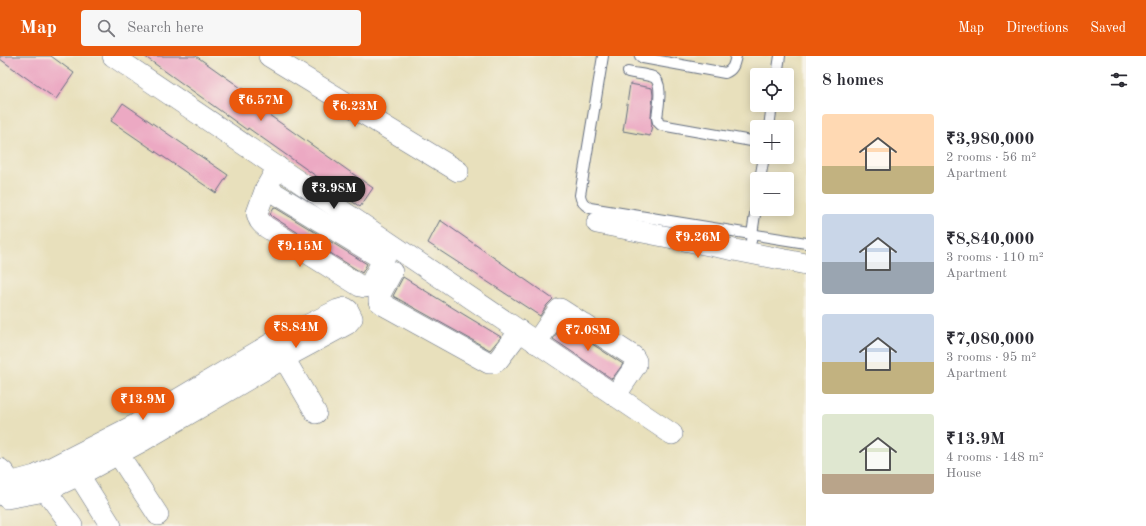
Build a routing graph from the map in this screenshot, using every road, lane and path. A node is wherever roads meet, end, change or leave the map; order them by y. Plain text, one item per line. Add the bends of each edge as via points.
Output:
1 (113, 56) edge
2 (269, 56) edge
3 (603, 56) edge
4 (640, 56) edge
5 (736, 56) edge
6 (780, 56) edge
7 (778, 68) edge
8 (628, 72) dead end
9 (750, 141) edge
10 (278, 167) junction
11 (458, 171) dead end
12 (266, 188) junction
13 (754, 216) edge
14 (597, 223) dead end
15 (750, 243) junction
16 (806, 243) edge
17 (393, 253) junction
18 (806, 264) edge
19 (528, 337) junction
20 (616, 396) junction
21 (312, 415) dead end
22 (672, 434) dead end
23 (113, 446) junction
24 (74, 467) junction
25 (40, 484) junction
26 (4, 489) edge
27 (158, 515) dead end
28 (72, 526) edge
29 (111, 526) edge

1 - 10 street
2 - 11 street
3 - 15 lane via 581,201 590,208
4 - 5 lane via 725,73 734,66
6 - 7 lane
8 - 9 lane via 654,77 657,80 660,85 657,118 661,125
10 - 12 street
10 - 17 street
12 - 17 street
12 - 17 street via 257,213 260,222 360,286 365,287 371,283
13 - 15 lane
14 - 15 street
15 - 16 lane
15 - 18 street
17 - 19 street
17 - 19 street via 379,296 379,301 384,305 491,363
19 - 20 street
19 - 20 street via 560,309 633,356 636,365
20 - 22 street
21 - 23 street via 275,352
23 - 24 street
23 - 27 street
24 - 25 street
24 - 29 street
25 - 26 street
25 - 28 street

